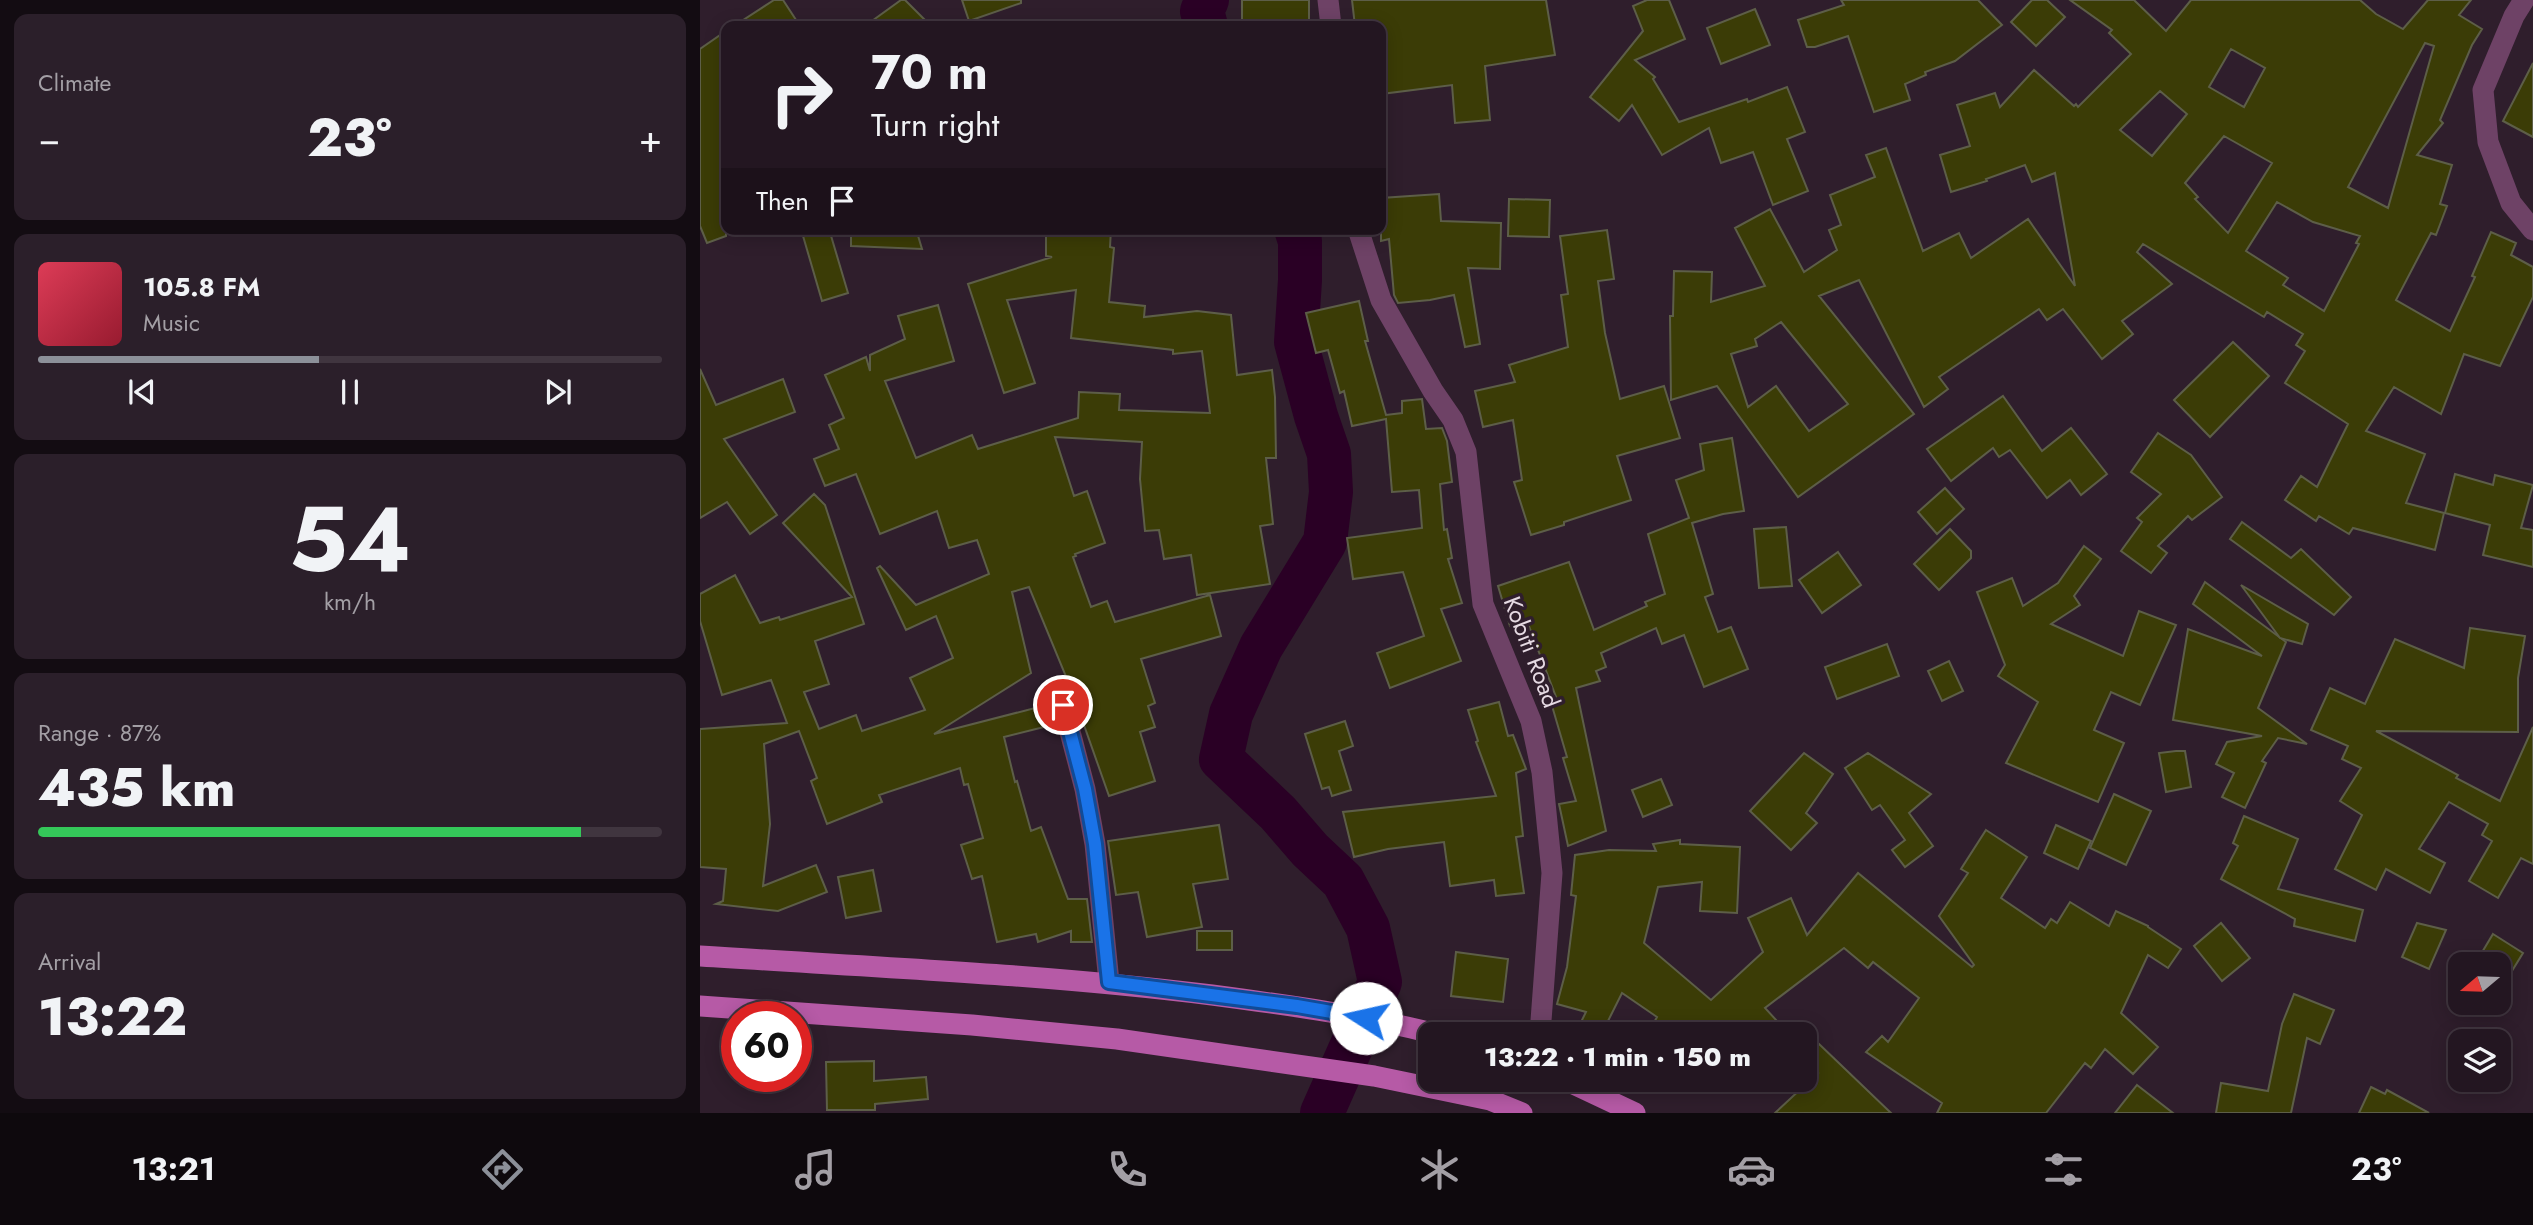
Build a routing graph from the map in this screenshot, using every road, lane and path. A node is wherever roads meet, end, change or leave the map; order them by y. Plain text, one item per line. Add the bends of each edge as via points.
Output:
1 (1328, 0) edge
2 (2524, 0) edge
3 (1330, 21) edge
4 (2533, 230) edge
5 (1360, 235) edge
6 (1063, 705) dead end
7 (700, 956) edge
8 (1109, 982) junction
9 (700, 1006) edge
10 (1540, 1022) edge
11 (1418, 1030) edge
12 (1590, 1092) edge
13 (1522, 1113) edge
14 (1635, 1113) edge

1 - 3 street
2 - 4 street via 2483,90 2488,142 2511,203
5 - 10 street, Kobiti Road via 1381,300 1453,420 1466,452 1483,604 1531,721 1542,772 1552,873
6 - 8 street via 1095,844
7 - 8 main road
8 - 11 main road via 1297,1006
9 - 13 main road via 1117,1039 1374,1076 1490,1100
12 - 14 main road

